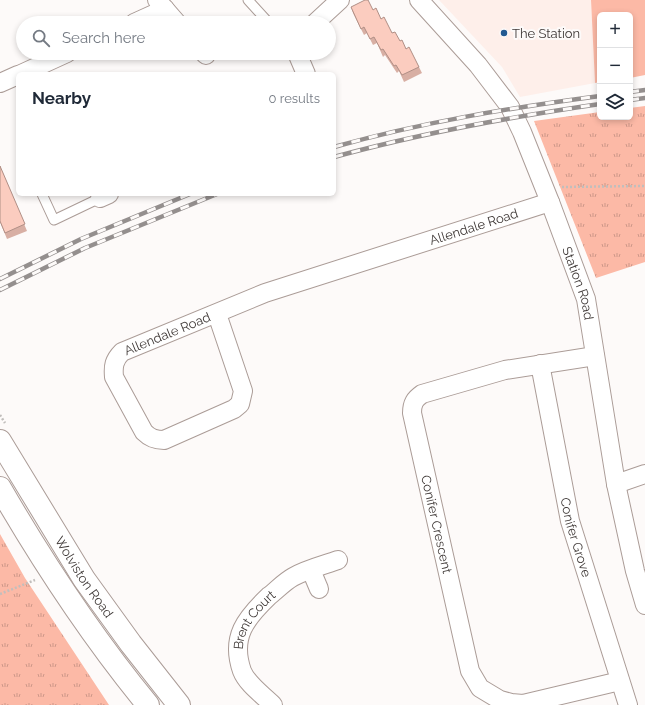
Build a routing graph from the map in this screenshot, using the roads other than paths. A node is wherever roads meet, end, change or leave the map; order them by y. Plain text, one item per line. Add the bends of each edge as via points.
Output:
1 (248, 0) edge
2 (340, 0) edge
3 (427, 3) edge
4 (161, 4) edge
5 (144, 16) edge
6 (171, 16) edge
7 (263, 16) edge
8 (323, 16) edge
9 (52, 60) edge
10 (300, 60) edge
11 (25, 72) edge
12 (305, 72) edge
13 (16, 76) edge
14 (0, 83) edge
15 (547, 195) junction
16 (43, 196) edge
17 (105, 196) edge
18 (217, 314) junction
19 (596, 356) junction
20 (540, 364) junction
21 (0, 441) edge
22 (645, 474) edge
23 (616, 484) junction
24 (0, 488) edge
25 (338, 560) dead end
26 (311, 570) junction
27 (319, 589) dead end
28 (645, 605) edge
29 (620, 681) junction
30 (148, 705) edge
31 (179, 705) edge
32 (273, 705) edge
33 (628, 705) edge

1 - 7 lane
2 - 8 street
3 - 15 street, Station Road via 510,107
4 - 5 street
4 - 6 street
9 - 11 street
10 - 12 street
13 - 14 street
15 - 18 street, Allendale Road via 265,293
15 - 19 street, Station Road via 586,299
16 - 17 lane via 54,220
18 - 18 street, Allendale Road via 122,352 116,358 113,366 114,377 149,437 164,440 234,410 240,404 243,391
19 - 20 street, Conifer Crescent
19 - 23 street, Station Road
20 - 29 street, Conifer Grove via 570,521
20 - 29 street, Conifer Crescent via 504,370 422,394 412,405 470,671 480,688 500,700 523,704
21 - 31 street, Wolviston Road via 84,579
22 - 23 street
23 - 28 street, Station Road
24 - 30 street, Wolviston Road via 51,573 110,658
25 - 26 street, Brent Court
26 - 27 street
26 - 32 street, Brent Court via 286,581 252,613 240,631 239,654 243,672 251,684
29 - 33 street, Conifer Grove

